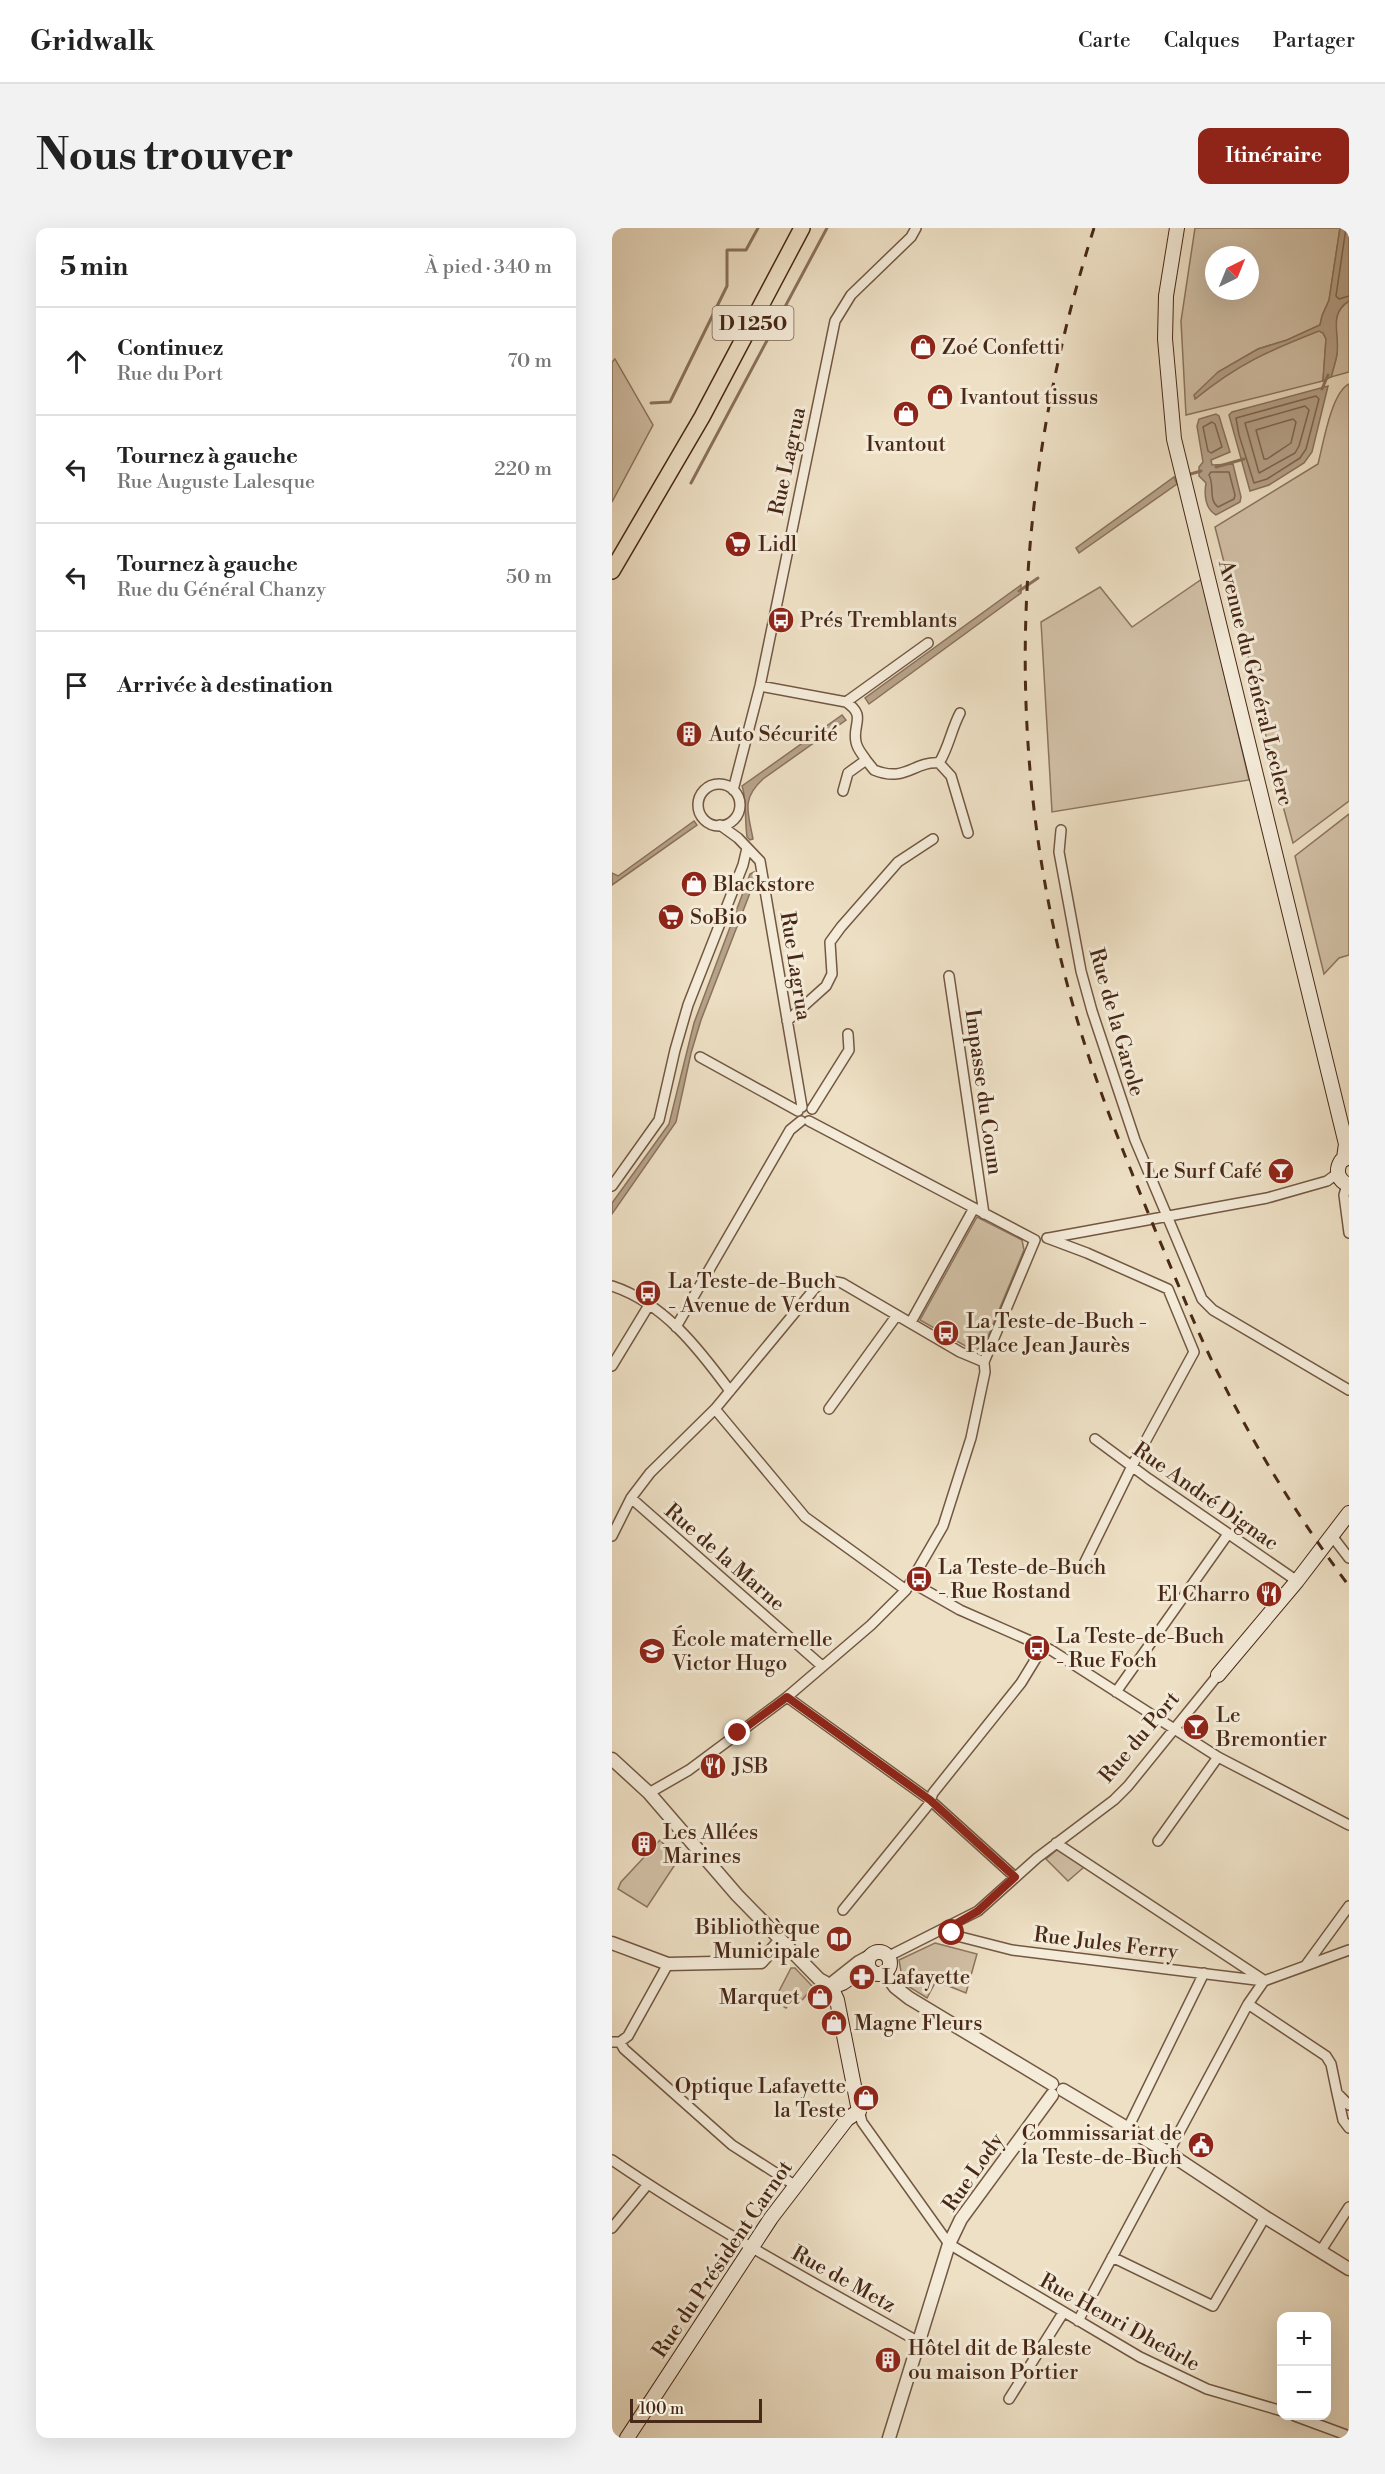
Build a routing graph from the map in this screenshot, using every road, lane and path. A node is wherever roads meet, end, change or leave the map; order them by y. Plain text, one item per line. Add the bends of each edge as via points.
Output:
1 (802, 228) edge
2 (916, 228) edge
3 (1178, 228) edge
4 (635, 533) junction
5 (612, 565) edge
6 (612, 571) edge
7 (928, 643) dead end
8 (759, 686) junction
9 (846, 702) junction
10 (960, 713) dead end
11 (866, 760) junction
12 (939, 763) junction
13 (740, 766) junction
14 (718, 784) junction
15 (733, 790) junction
16 (843, 791) dead end
17 (735, 818) junction
18 (720, 825) junction
19 (1061, 830) dead end
20 (968, 833) dead end
21 (738, 838) junction
22 (933, 839) dead end
23 (747, 848) junction
24 (949, 976) dead end
25 (786, 1021) junction
26 (848, 1034) dead end
27 (700, 1056) dead end
28 (802, 1115) junction
29 (1347, 1151) edge
30 (1341, 1181) edge
31 (612, 1185) edge
32 (974, 1208) junction
33 (984, 1214) junction
34 (1169, 1217) junction
35 (1349, 1233) edge
36 (1047, 1238) junction
37 (1035, 1240) junction
38 (612, 1286) edge
39 (649, 1305) junction
40 (897, 1315) junction
41 (910, 1322) junction
42 (676, 1327) junction
43 (984, 1362) junction
44 (612, 1366) edge
45 (1349, 1390) edge
46 (730, 1391) junction
47 (715, 1409) junction
48 (829, 1409) dead end
49 (1095, 1439) dead end
50 (1132, 1466) junction
51 (631, 1498) junction
52 (1349, 1513) edge
53 (1228, 1533) junction
54 (612, 1536) edge
55 (1332, 1536) junction
56 (1349, 1558) edge
57 (1082, 1568) dead end
58 (1297, 1581) junction
59 (908, 1586) junction
60 (1043, 1647) junction
61 (822, 1666) junction
62 (1218, 1675) joint
63 (1116, 1692) junction
64 (787, 1697) junction
65 (1172, 1729) junction
66 (1218, 1757) junction
67 (612, 1759) edge
68 (650, 1793) junction
69 (930, 1800) junction
70 (1349, 1825) edge
71 (1158, 1841) dead end
72 (1056, 1843) junction
73 (1015, 1877) junction
74 (1349, 1906) edge
75 (843, 1910) dead end
76 (947, 1929) junction
77 (780, 1941) junction
78 (612, 1943) edge
79 (1349, 1950) edge
80 (887, 1957) junction
81 (869, 1961) junction
82 (668, 1964) junction
83 (1306, 1965) junction
84 (884, 1972) junction
85 (1204, 1973) junction
86 (1264, 1981) junction
87 (830, 1985) junction
88 (1248, 2004) junction
89 (616, 2042) edge
90 (1056, 2090) junction
91 (1337, 2093) junction
92 (1349, 2105) edge
93 (859, 2111) junction
94 (1128, 2128) junction
95 (1349, 2128) edge
96 (1167, 2152) junction
97 (612, 2160) edge
98 (648, 2184) junction
99 (796, 2186) junction
100 (1349, 2207) edge
101 (1265, 2217) junction
102 (612, 2228) edge
103 (949, 2244) junction
104 (751, 2247) junction
105 (1320, 2252) junction
106 (1112, 2257) junction
107 (1349, 2269) edge
108 (1063, 2313) junction
109 (1078, 2320) junction
110 (920, 2342) junction
111 (1009, 2399) dead end
112 (1277, 2411) edge
113 (1308, 2420) edge
114 (1349, 2436) edge
115 (627, 2438) edge
116 (890, 2438) edge

1 - 4 main road, D 1250 via 713,397
2 - 8 street, Rue Lagrua via 912,237 851,295 835,321
3 - 29 main road, Avenue du Général Leclerc via 1166,296 1165,339 1174,439
4 - 5 main road
4 - 6 main road, D 1250
7 - 9 street
8 - 9 street
8 - 13 street, Rue Lagrua
9 - 11 street via 858,714 856,741
10 - 12 street
11 - 12 street via 874,770 896,775 928,762
11 - 16 street via 848,773
12 - 20 street via 951,776
13 - 14 street
13 - 15 street, Rue Lagrua
14 - 15 street
14 - 18 street via 704,790 698,803 707,822
15 - 17 street via 740,805
17 - 18 street
17 - 21 street
18 - 21 street, Rue Lagrua
19 - 34 street, Rue de la Garole via 1059,852 1083,981 1124,1111
21 - 23 street, Rue Lagrua
22 - 25 street via 898,862 841,927 830,942 832,974 826,986
23 - 25 street, Rue Lagrua via 760,861 762,869
23 - 31 street via 688,1005 659,1120
24 - 33 street, Impasse du Coum
25 - 28 street, Rue Lagrua
26 - 28 street via 849,1050 812,1109 808,1106
27 - 28 street
28 - 32 street
28 - 42 street
29 - 30 main road via 1339,1165
30 - 34 street
30 - 35 street
32 - 33 street
32 - 41 street
33 - 37 street
34 - 36 street
34 - 45 street, Rue de la Garole via 1207,1305
36 - 37 street
36 - 50 street via 1168,1289 1194,1352
37 - 43 street
38 - 39 street
39 - 42 street
39 - 44 street
40 - 41 street
40 - 46 street via 842,1283 823,1283
40 - 48 street
41 - 43 street
42 - 46 street via 698,1348
43 - 59 street via 961,1476 943,1526
46 - 47 street
47 - 51 street via 650,1473
47 - 59 street via 806,1517
49 - 50 street, Rue André Dignac
50 - 53 street, Rue André Dignac
50 - 57 street
51 - 54 street
51 - 61 street, Rue de la Marne
52 - 55 main road, Rue du Port
53 - 58 street, Rue André Dignac
53 - 63 street
55 - 56 street
55 - 58 main road, Rue du Port
58 - 62 main road, Rue du Port
59 - 60 street
59 - 61 street via 871,1625
60 - 63 street
60 - 69 street via 1021,1683
61 - 64 street
62 - 65 street, Rue du Port
63 - 65 street
64 - 68 street via 689,1770
64 - 69 street
65 - 66 street
65 - 72 street, Rue du Port via 1114,1800
66 - 70 street
66 - 71 street
67 - 68 street
68 - 77 street
69 - 73 street
69 - 75 street
72 - 73 street, Rue du Port
72 - 86 street
73 - 76 street, Rue du Port via 978,1911
74 - 83 street
76 - 80 street, Rue du Port
76 - 85 street, Rue Jules Ferry via 957,1936 1012,1950
77 - 82 street via 761,1962
77 - 87 street
78 - 82 street
79 - 83 street
80 - 81 main road via 879,1952
80 - 84 main road via 889,1965
81 - 84 main road via 874,1973
81 - 87 main road via 842,1984
82 - 89 street via 628,2036
83 - 86 street
84 - 90 street via 909,1998
85 - 86 street, Rue Jules Ferry
85 - 94 street
86 - 88 street
87 - 93 main road via 837,2000
88 - 91 street via 1326,2056
88 - 96 street
89 - 99 street via 732,2145
90 - 94 street
90 - 103 street, Rue Lody via 961,2220
91 - 92 street
91 - 95 street via 1343,2120
93 - 99 main road, Rue du Président Carnot via 847,2119
93 - 103 street via 862,2122
94 - 96 street
96 - 101 street
96 - 106 street
97 - 98 street, Rue de Metz
98 - 102 street
98 - 104 street, Rue de Metz
99 - 104 main road, Rue du Président Carnot
100 - 105 street
101 - 105 street
101 - 106 street via 1212,2306
103 - 108 street, Rue Henri Dheûrle
103 - 110 street, Rue Lody
104 - 110 street, Rue de Metz
104 - 115 main road, Rue du Président Carnot
105 - 107 street
106 - 109 street
108 - 109 street, Rue Henri Dheûrle
108 - 111 street
109 - 112 street, Rue Henri Dheûrle via 1207,2390
110 - 116 street, Rue Lody
113 - 114 street

